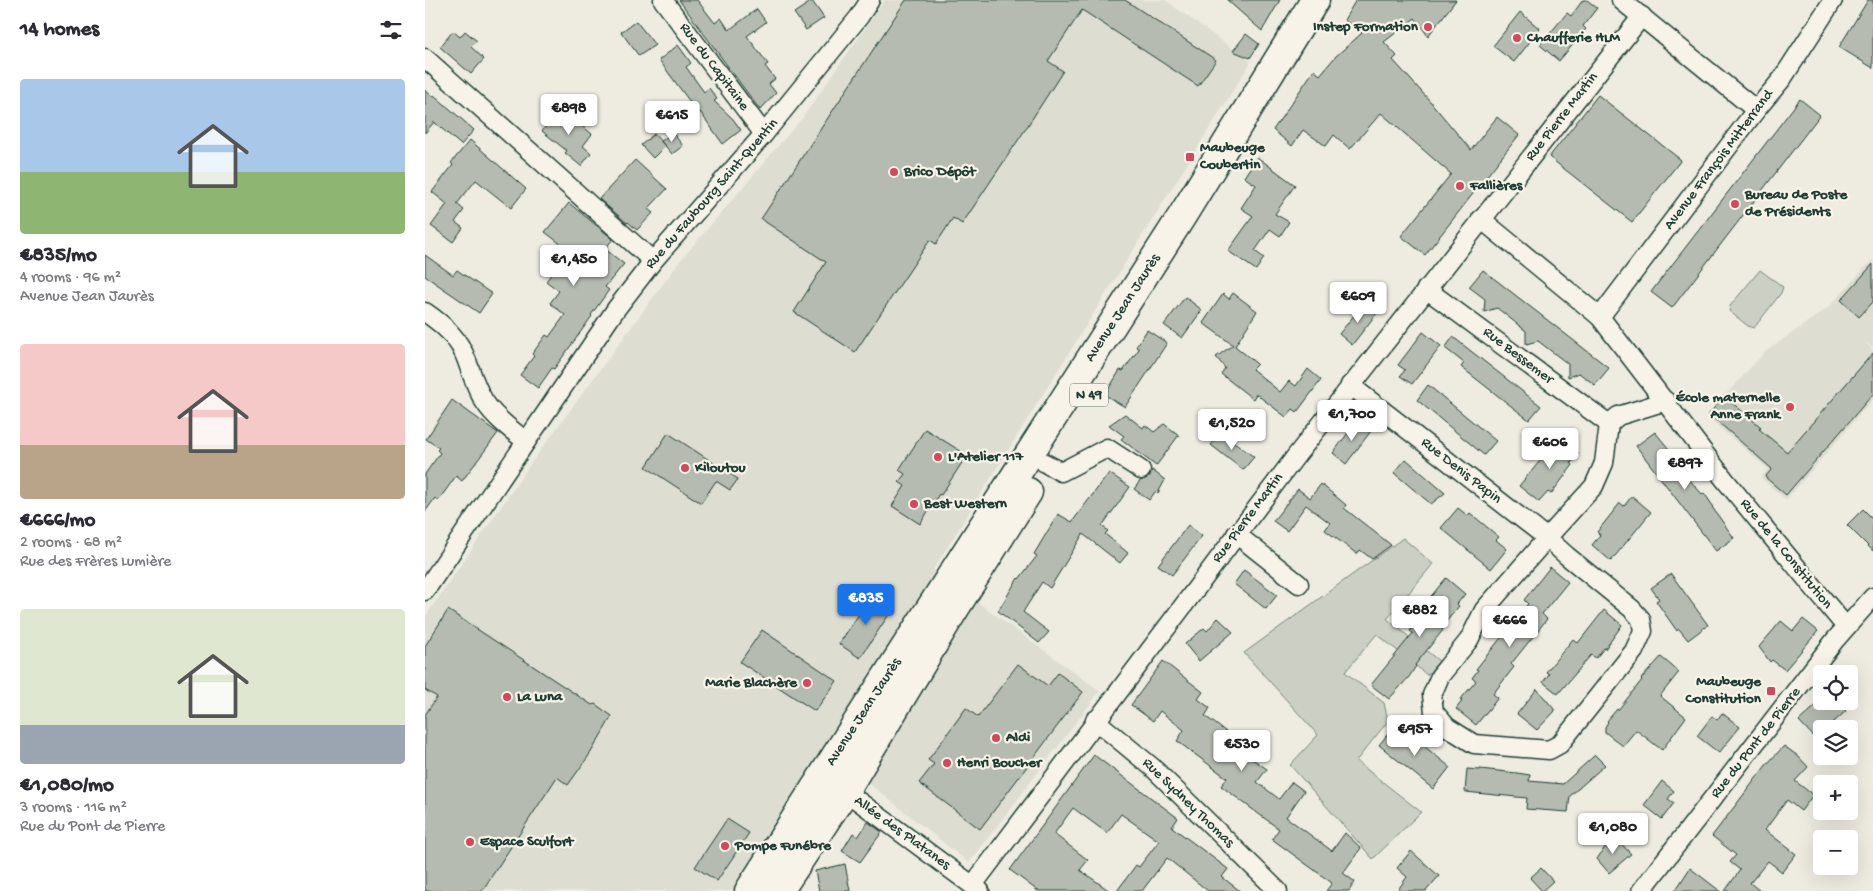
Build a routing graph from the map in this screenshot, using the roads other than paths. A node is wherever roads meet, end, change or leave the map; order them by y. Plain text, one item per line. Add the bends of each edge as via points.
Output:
1 (663, 0) edge
2 (870, 0) edge
3 (1315, 0) edge
4 (1335, 0) edge
5 (1621, 0) edge
6 (1833, 0) edge
7 (1641, 16) junction
8 (425, 58) edge
9 (1756, 110) junction
10 (764, 134) junction
11 (1481, 219) junction
12 (653, 261) junction
13 (1426, 289) junction
14 (425, 312) edge
15 (1600, 317) junction
16 (1351, 385) junction
17 (1666, 401) junction
18 (1609, 424) junction
19 (526, 442) junction
20 (1045, 463) junction
21 (1141, 470) dead end
22 (1236, 534) junction
23 (1547, 538) junction
24 (1299, 584) dead end
25 (425, 591) edge
26 (1873, 597) edge
27 (1846, 627) junction
28 (1095, 720) junction
29 (823, 776) junction
30 (845, 791) junction
31 (977, 888) edge
32 (749, 891) edge
33 (779, 891) edge
34 (1278, 891) edge
35 (1641, 891) edge

1 - 10 street, Rue du Capitaine
2 - 10 street, Rue du Faubourg Saint-Quentin
3 - 29 main road, Avenue Jean Jaurès / N 49 via 1182,216
4 - 20 main road, Avenue Jean Jaurès / N 49 via 1199,222
5 - 7 street
6 - 9 street, Avenue François Mitterrand via 1782,79
7 - 9 street
7 - 11 street, Rue Pierre Martin
8 - 12 street
9 - 15 street, Avenue François Mitterrand
10 - 12 street, Rue du Faubourg Saint-Quentin
11 - 13 street, Rue Pierre Martin
11 - 15 street, Rue de la Constitution
12 - 19 street, Rue du Faubourg Saint-Quentin via 616,309
13 - 16 street, Rue Pierre Martin
13 - 18 street, Rue Bessemer
14 - 19 street via 457,339 485,403
15 - 17 street, Rue de la Constitution
16 - 22 street, Rue Pierre Martin
16 - 23 street, Rue Denis Papin
17 - 18 street via 1618,416
17 - 27 street, Rue de la Constitution via 1725,480
18 - 23 street via 1604,463 1594,486
19 - 25 street, Rue du Faubourg Saint-Quentin
20 - 21 street via 1061,472 1107,448
20 - 30 main road, Avenue Jean Jaurès / N 49
22 - 24 street
22 - 28 street, Rue Pierre Martin
23 - 23 street via 1632,609 1641,619 1643,631 1634,651 1560,744 1549,750 1474,744 1447,727 1434,712 1432,696 1440,676 1469,640 1484,610
26 - 27 street, Rue du Pont de Pierre
27 - 35 street, Rue du Pont de Pierre
28 - 31 street, Rue Pierre Martin
28 - 34 street, Rue Sydney Thomas via 1152,767
29 - 30 street, Allée des Platanes
29 - 32 main road, Avenue Jean Jaurès / N 49
30 - 31 street, Allée des Platanes
30 - 33 main road, Avenue Jean Jaurès / N 49

